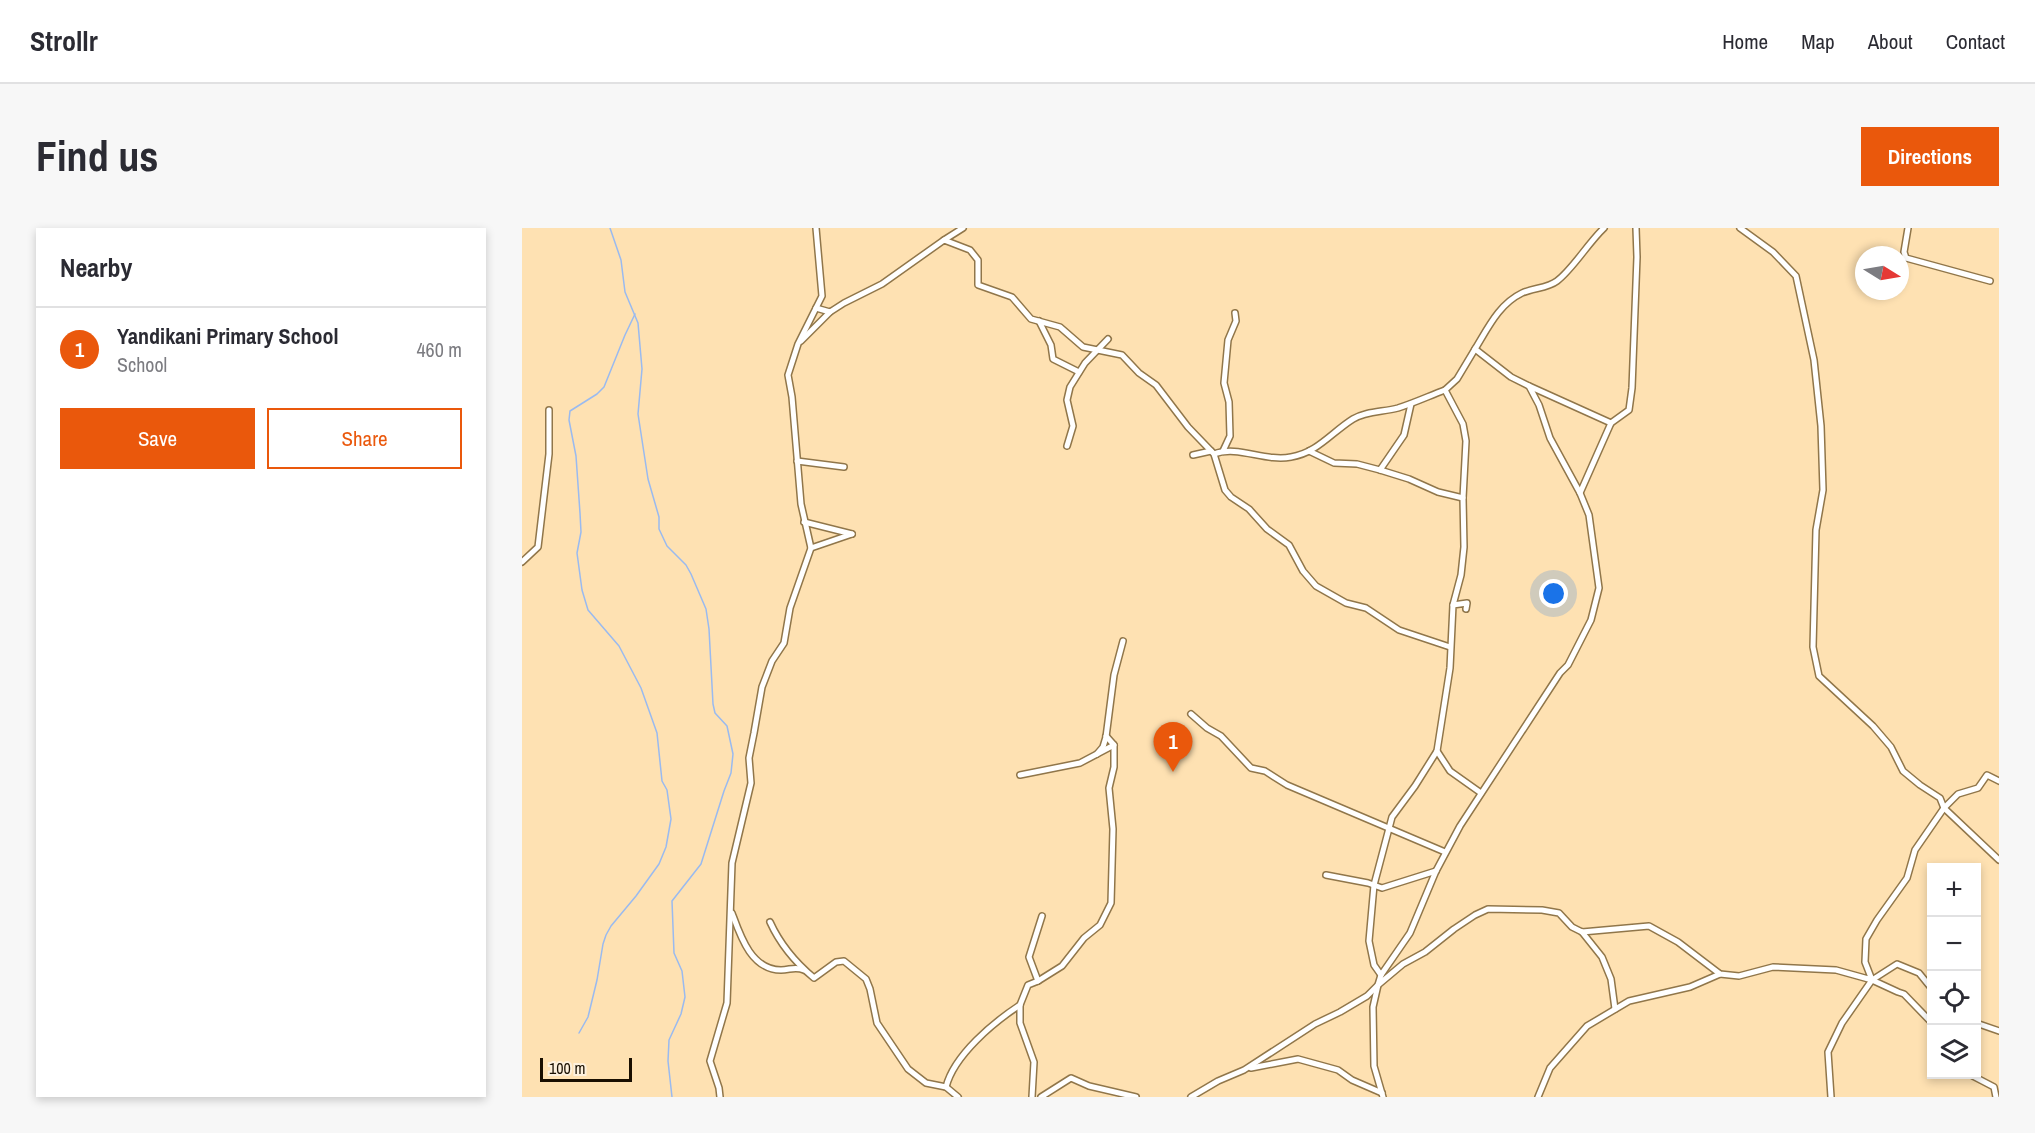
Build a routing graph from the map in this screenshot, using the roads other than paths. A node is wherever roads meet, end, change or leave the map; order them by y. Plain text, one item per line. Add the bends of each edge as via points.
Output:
1 (816, 228) edge
2 (963, 228) edge
3 (1604, 228) edge
4 (1636, 228) edge
5 (1740, 228) edge
6 (1908, 228) edge
7 (955, 231) edge
8 (944, 240) junction
9 (1990, 281) dead end
10 (816, 308) junction
11 (830, 312) junction
12 (1235, 313) dead end
13 (1039, 321) junction
14 (1108, 339) dead end
15 (798, 344) junction
16 (1474, 349) junction
17 (1096, 351) junction
18 (1079, 372) junction
19 (1529, 386) junction
20 (1445, 390) junction
21 (1411, 404) junction
22 (549, 410) dead end
23 (1611, 423) junction
24 (1066, 446) dead end
25 (1223, 451) junction
26 (1309, 451) junction
27 (1213, 453) junction
28 (1193, 455) dead end
29 (797, 461) junction
30 (844, 467) dead end
31 (1380, 470) junction
32 (1580, 494) junction
33 (1463, 498) junction
34 (804, 522) junction
35 (811, 548) junction
36 (522, 562) edge
37 (1453, 606) junction
38 (1466, 609) dead end
39 (1123, 641) dead end
40 (1450, 647) junction
41 (1191, 714) dead end
42 (1106, 736) junction
43 (1114, 745) junction
44 (1437, 751) junction
45 (1097, 754) junction
46 (1020, 775) dead end
47 (1999, 781) edge
48 (1481, 793) junction
49 (1944, 808) junction
50 (1389, 829) junction
51 (1445, 852) junction
52 (1999, 860) edge
53 (1436, 871) junction
54 (1326, 875) dead end
55 (1374, 885) junction
56 (731, 910) junction
57 (1042, 916) dead end
58 (770, 922) dead end
59 (1582, 932) junction
60 (805, 971) junction
61 (1720, 974) junction
62 (1381, 975) junction
63 (1872, 980) junction
64 (1038, 981) junction
65 (1927, 983) edge
66 (1378, 985) junction
67 (1020, 1005) junction
68 (1615, 1009) junction
69 (1927, 1018) edge
70 (1981, 1025) edge
71 (1999, 1032) edge
72 (1244, 1070) junction
73 (1979, 1079) edge
74 (946, 1086) junction
75 (1383, 1095) edge
76 (720, 1097) edge
77 (958, 1097) edge
78 (1032, 1097) edge
79 (1041, 1097) edge
80 (1136, 1097) edge
81 (1191, 1097) edge
82 (1538, 1097) edge
83 (1831, 1097) edge
84 (1996, 1097) edge

1 - 10 street via 822,284
2 - 7 street
3 - 16 street via 1555,283 1522,294 1502,306
4 - 23 street via 1632,388 1629,410
5 - 49 street via 1773,252 1796,276 1814,360 1823,490 1816,530 1813,647 1819,676 1874,726 1903,771 1940,798
6 - 9 street via 1906,258
7 - 8 street
8 - 11 street via 882,284
8 - 13 street via 970,250 978,260 978,285 1012,297 1031,319
10 - 11 street
10 - 15 street
11 - 15 street
12 - 25 street via 1224,383 1230,436
13 - 17 street via 1060,327 1083,347
13 - 18 street via 1053,359
14 - 17 street
15 - 29 street via 788,375
16 - 19 street
16 - 20 street via 1457,379
17 - 18 street
17 - 27 street via 1122,355 1156,385
18 - 24 street via 1067,400 1074,426
19 - 23 street
19 - 32 street via 1550,438
20 - 21 street
20 - 33 street via 1463,424 1466,441
21 - 26 street via 1364,414
21 - 31 street via 1404,435
22 - 36 street via 549,454 538,548
23 - 32 street
25 - 26 street via 1272,458
25 - 27 street
26 - 31 street via 1334,463
27 - 28 street
27 - 40 street via 1231,497 1289,545 1316,586 1346,603 1366,608 1399,630
29 - 30 street
29 - 34 street
31 - 33 street
32 - 48 street via 1590,515 1599,588 1591,620 1568,665
33 - 37 street via 1464,547
34 - 35 street
34 - 35 street via 852,534
35 - 56 street via 790,608 784,643 762,687 749,758 751,783 732,863
37 - 38 street via 1467,603
37 - 40 street
39 - 42 street
40 - 44 street
41 - 50 street via 1221,736 1251,768
42 - 43 street
42 - 45 street
43 - 45 street
43 - 64 street via 1108,800 1113,829 1111,903 1100,925 1062,966
44 - 48 street via 1450,771
44 - 50 street via 1392,817
45 - 46 street via 1080,763
47 - 49 street via 1987,774 1978,788 1958,794
48 - 51 street
49 - 52 street
49 - 63 street via 1915,850 1907,878 1866,939 1865,962
50 - 51 street
50 - 55 street
51 - 53 street
53 - 55 street via 1382,888
53 - 62 street via 1410,933
54 - 55 street
55 - 62 street via 1369,941 1374,965
56 - 60 street via 739,933 756,960 768,968 796,967
56 - 76 street via 727,1003 710,1061
57 - 64 street via 1029,957
58 - 60 street via 776,936
59 - 61 street via 1649,926
59 - 66 street via 1559,913 1488,909 1403,964
59 - 68 street via 1602,957 1611,979
60 - 74 street via 814,978 836,962 844,962 866,979 877,1023 908,1069 926,1083
61 - 63 street via 1739,976 1773,967 1836,970
61 - 68 street via 1690,987 1629,1001
62 - 66 street
63 - 65 street via 1897,964 1919,973
63 - 69 street via 1904,994
63 - 83 street via 1842,1023 1828,1052
64 - 67 street via 1028,986
66 - 72 street via 1367,996
66 - 75 street via 1373,1006 1374,1066
67 - 74 street via 986,1031 949,1076
67 - 78 street via 1022,1030 1034,1062
68 - 82 street via 1587,1026 1550,1068
70 - 71 street
72 - 75 street via 1298,1059 1338,1070
72 - 81 street
73 - 84 street via 1994,1087
74 - 77 street
79 - 80 street via 1071,1078

